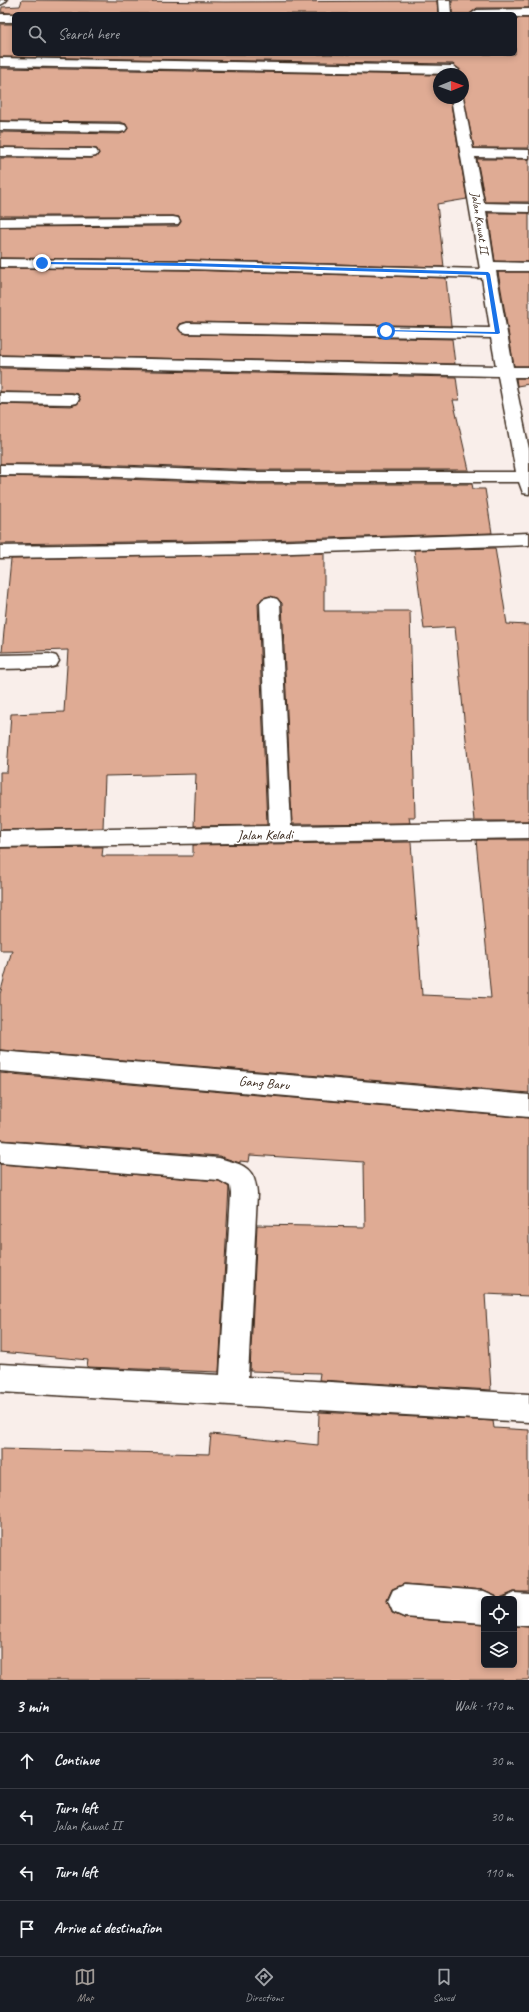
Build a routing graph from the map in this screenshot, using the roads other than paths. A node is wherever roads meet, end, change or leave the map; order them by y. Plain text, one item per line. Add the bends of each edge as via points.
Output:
1 (444, 0) edge
2 (445, 12) edge
3 (517, 13) edge
4 (529, 13) edge
5 (0, 18) edge
6 (12, 18) edge
7 (451, 56) edge
8 (0, 62) edge
9 (453, 68) edge
10 (433, 72) edge
11 (458, 104) edge
12 (0, 126) edge
13 (120, 128) dead end
14 (0, 152) edge
15 (91, 153) dead end
16 (468, 153) junction
17 (529, 154) edge
18 (478, 207) junction
19 (529, 208) edge
20 (173, 221) dead end
21 (0, 222) edge
22 (0, 263) edge
23 (529, 267) edge
24 (487, 270) junction
25 (187, 328) dead end
26 (498, 333) junction
27 (0, 361) edge
28 (505, 372) junction
29 (529, 372) edge
30 (0, 398) edge
31 (71, 399) dead end
32 (524, 446) edge
33 (0, 470) edge
34 (528, 483) edge
35 (529, 539) edge
36 (0, 552) edge
37 (270, 604) dead end
38 (49, 661) dead end
39 (0, 662) edge
40 (529, 830) edge
41 (280, 835) junction
42 (0, 839) edge
43 (0, 1061) edge
44 (529, 1106) edge
45 (0, 1152) edge
46 (0, 1378) edge
47 (233, 1390) junction
48 (529, 1408) edge
49 (404, 1601) dead end
50 (481, 1607) edge
51 (517, 1609) edge
52 (529, 1610) edge

1 - 2 street
3 - 4 street
5 - 6 street
7 - 9 street
8 - 10 street
11 - 16 street, Jalan Kawat II
12 - 13 street
14 - 15 street
16 - 17 street
16 - 18 street, Jalan Kawat II
18 - 19 street
18 - 24 street, Jalan Kawat II
20 - 21 street
22 - 24 street
23 - 24 street
24 - 26 street, Jalan Kawat II
25 - 26 street
26 - 28 street, Jalan Kawat II
27 - 28 street
28 - 29 street
28 - 32 street, Jalan Kawat II
30 - 31 street
32 - 34 street, Jalan Kawat II
33 - 34 street
35 - 36 street via 263,548
37 - 41 street
38 - 39 street
40 - 41 street, Jalan Keladi
41 - 42 street, Jalan Keladi
43 - 44 street, Gang Baru
45 - 47 street via 219,1170 234,1174 243,1180
46 - 47 street
47 - 48 street
49 - 50 street
51 - 52 street

